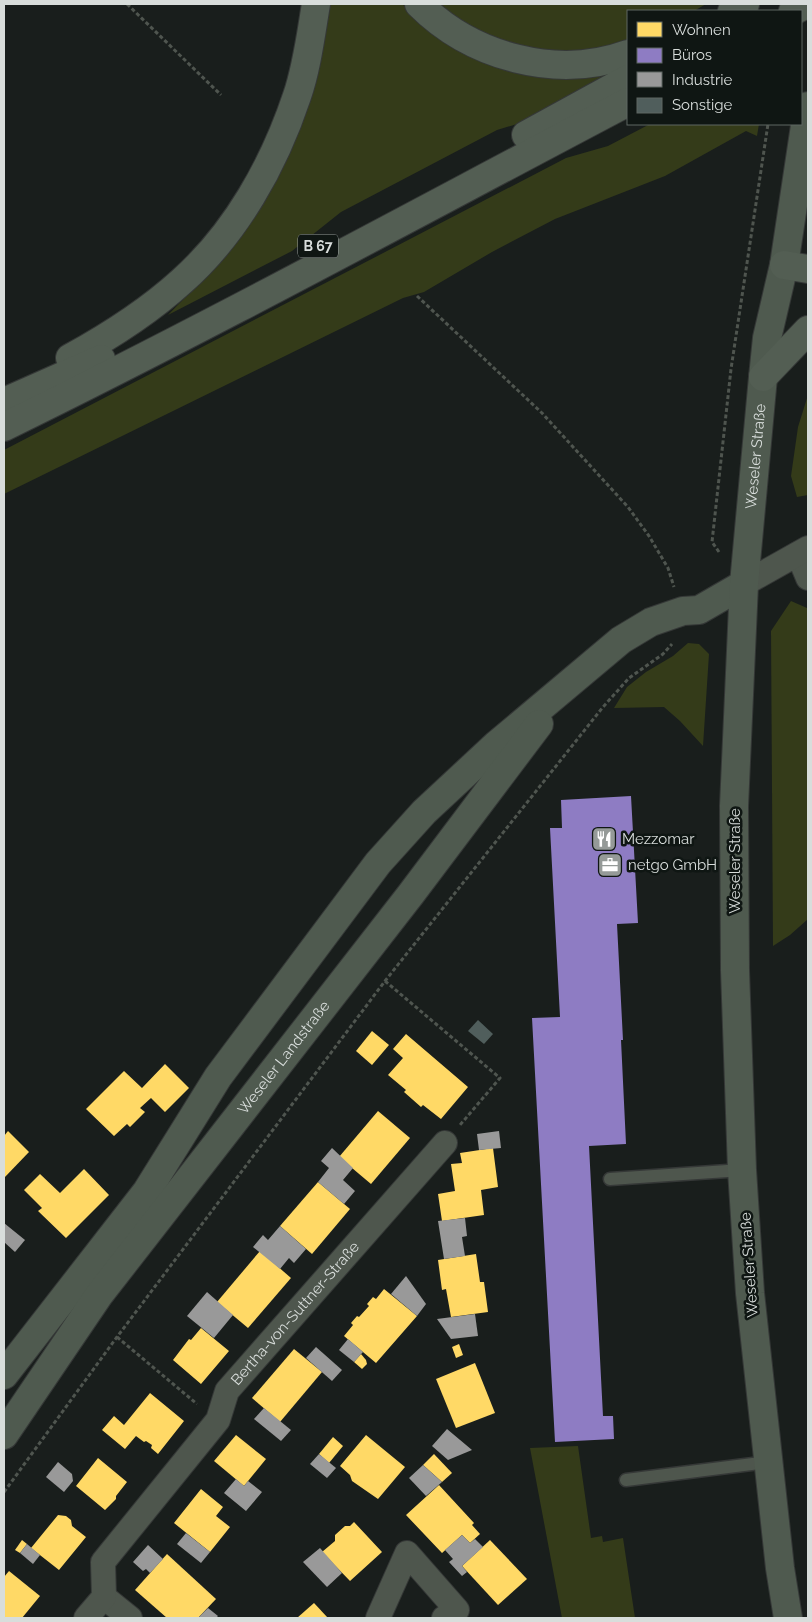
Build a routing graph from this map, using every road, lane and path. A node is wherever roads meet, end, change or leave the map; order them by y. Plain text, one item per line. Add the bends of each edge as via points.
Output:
1 (127, 4) edge
2 (316, 4) edge
3 (419, 4) edge
4 (807, 4) edge
5 (796, 10) edge
6 (627, 54) edge
7 (627, 80) edge
8 (221, 96) dead end
9 (627, 103) edge
10 (808, 106) edge
11 (796, 267) edge
12 (417, 296) dead end
13 (808, 330) edge
14 (763, 378) junction
15 (4, 395) edge
16 (4, 402) edge
17 (4, 427) edge
18 (803, 551) edge
19 (808, 578) edge
20 (744, 584) junction
21 (677, 613) junction
22 (569, 685) junction
23 (424, 812) junction
24 (453, 840) junction
25 (385, 981) junction
26 (445, 1143) joint
27 (742, 1170) junction
28 (610, 1179) dead end
29 (117, 1337) junction
30 (4, 1374) edge
31 (218, 1420) junction
32 (4, 1436) edge
33 (768, 1462) junction
34 (626, 1480) dead end
35 (4, 1492) edge
36 (104, 1597) junction
37 (86, 1618) edge
38 (130, 1618) edge
39 (378, 1618) edge
40 (444, 1618) edge
41 (788, 1618) edge

1 - 8 path
2 - 15 highway via 297,95 282,137 243,210 219,242 183,280 119,331
3 - 6 highway via 441,24 465,39 529,62 597,62
4 - 5 highway
7 - 16 highway, B 67 via 361,224 92,364
9 - 17 highway, B 67 via 340,256
10 - 11 street, Weseler Straße
11 - 14 street, Weseler Straße via 767,338
12 - 21 path via 542,413 628,508 668,568
13 - 14 highway
14 - 20 street, Weseler Straße
18 - 19 street
18 - 20 street
20 - 21 street, Weseler Landstraße via 699,610
20 - 27 street, Weseler Straße via 734,806 735,970
21 - 22 street, Weseler Landstraße via 651,622 621,640
21 - 25 path via 674,642 629,678 603,707
22 - 23 street, Weseler Landstraße via 496,745
22 - 24 street, Weseler Landstraße
23 - 24 street
23 - 30 street, Weseler Landstraße via 378,863 218,1077 147,1191
24 - 32 street, Weseler Landstraße via 99,1295
25 - 26 path via 500,1078
25 - 29 path
26 - 31 street, Bertha-von-Suttner-Straße via 228,1391
27 - 28 lane
27 - 33 street, Weseler Straße via 750,1293
29 - 31 path
29 - 35 path
31 - 36 street, Bertha-von-Suttner-Straße via 102,1562
33 - 34 lane
33 - 41 street, Weseler Straße
36 - 37 street
36 - 38 street
39 - 40 street via 406,1553 458,1610

